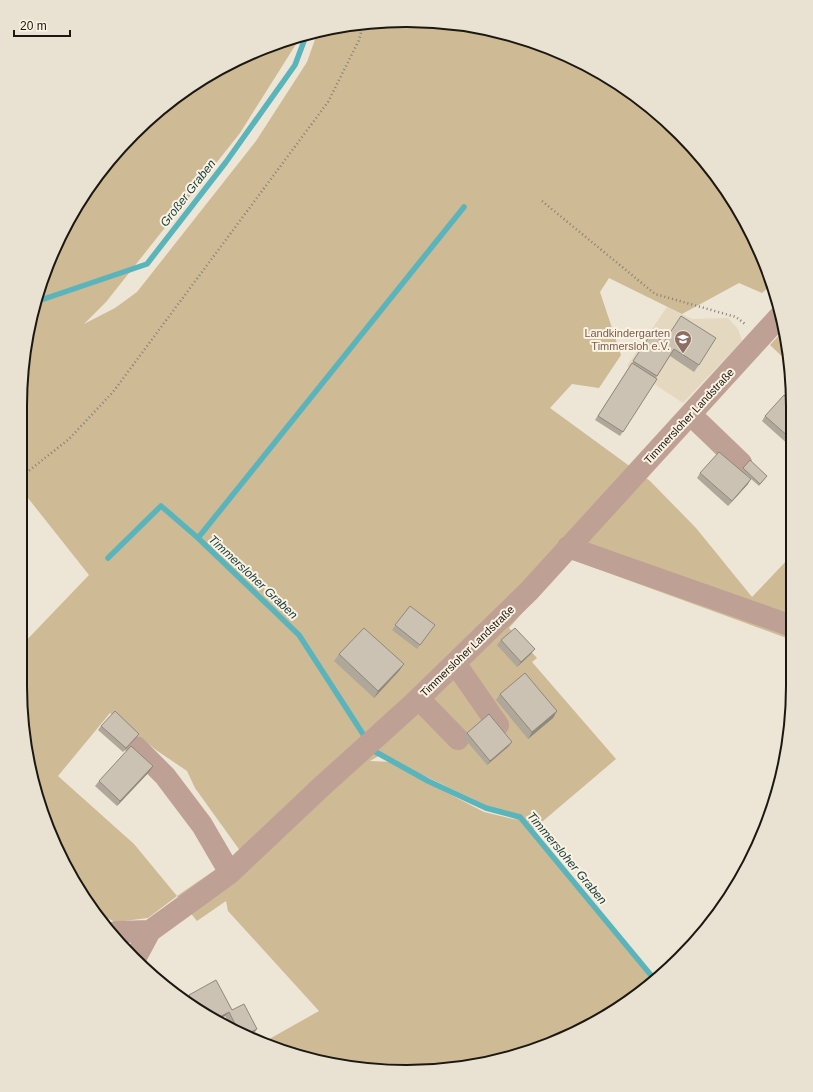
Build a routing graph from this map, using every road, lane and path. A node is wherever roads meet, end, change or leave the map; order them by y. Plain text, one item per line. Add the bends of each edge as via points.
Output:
1 (362, 30) edge
2 (542, 201) dead end
3 (776, 320) edge
4 (760, 338) junction
5 (691, 415) junction
6 (741, 463) dead end
7 (27, 472) edge
8 (568, 547) junction
9 (786, 624) edge
10 (455, 663) junction
11 (419, 698) junction
12 (498, 725) edge
13 (458, 739) dead end
14 (136, 747) edge
15 (230, 873) junction
16 (150, 931) junction
17 (118, 932) edge
18 (138, 954) edge

1 - 7 path via 328,102 113,392 69,439
2 - 4 path via 655,294 736,317
3 - 4 street, Timmersloher Landstraße
4 - 5 street, Timmersloher Landstraße
5 - 6 street
5 - 8 street, Timmersloher Landstraße
8 - 9 street
8 - 10 street, Timmersloher Landstraße via 529,591
10 - 11 street, Timmersloher Landstraße
10 - 12 street
11 - 13 street
11 - 15 street, Timmersloher Landstraße
14 - 15 street via 165,776 202,825
15 - 16 street, Timmersloher Landstraße
16 - 17 street
16 - 18 street

